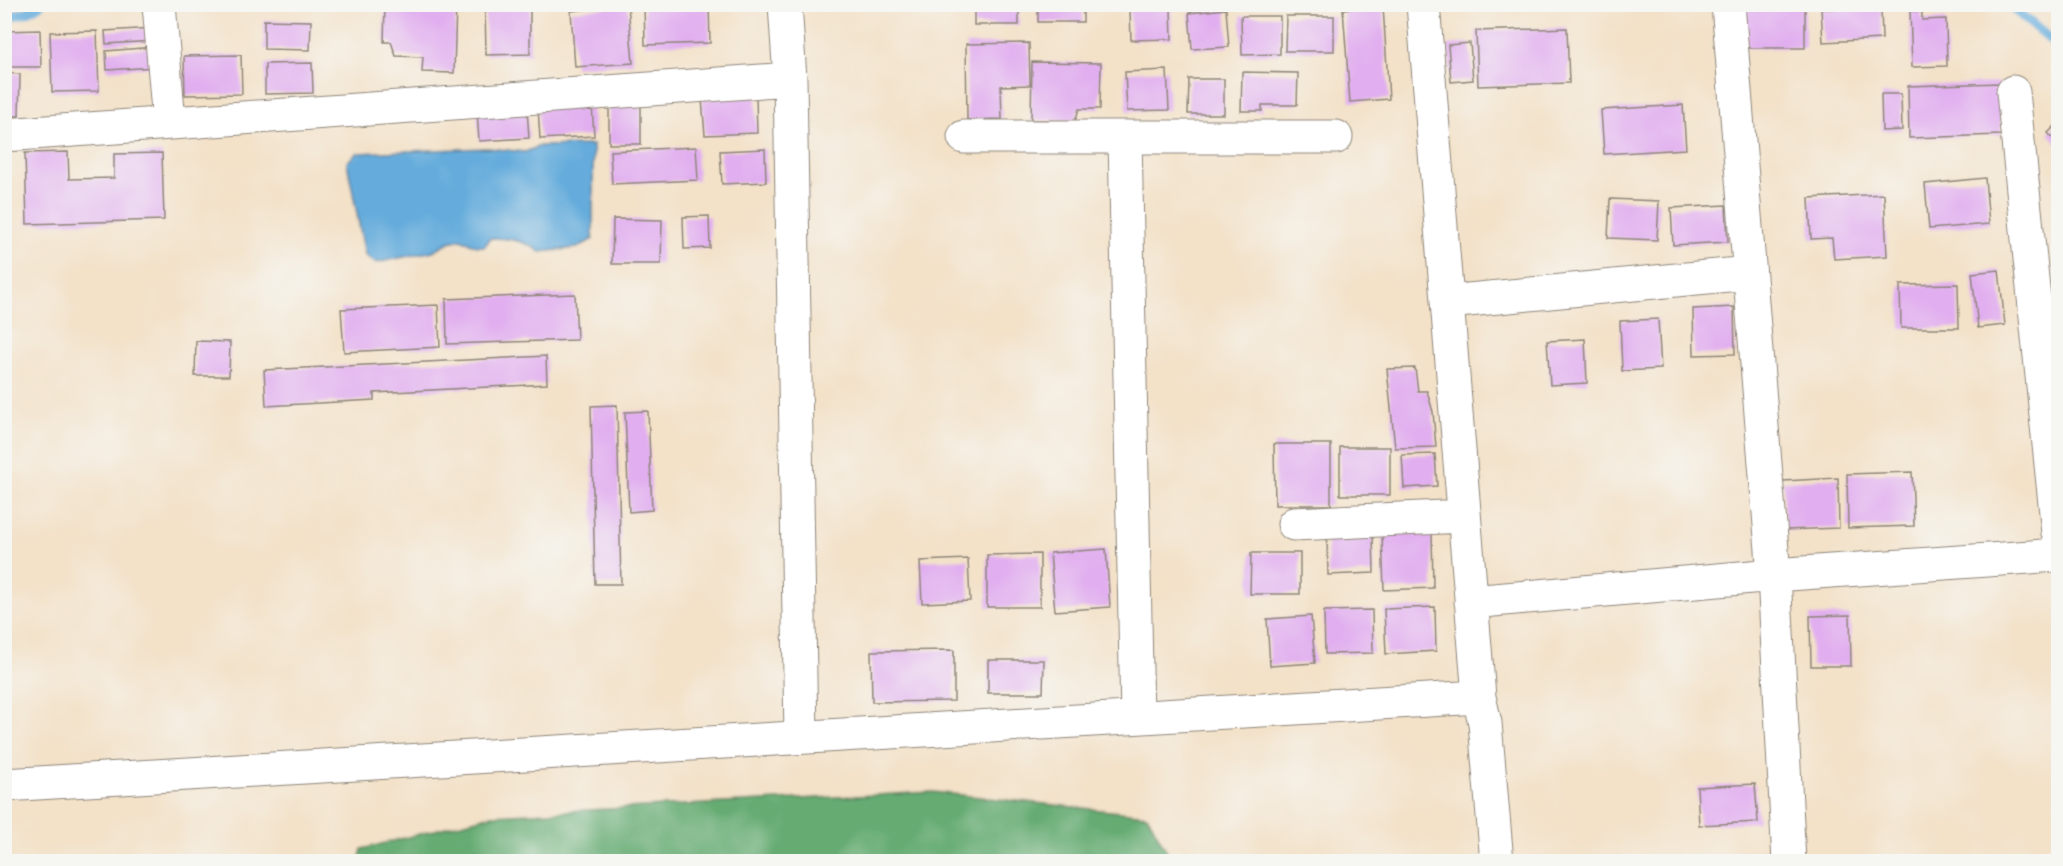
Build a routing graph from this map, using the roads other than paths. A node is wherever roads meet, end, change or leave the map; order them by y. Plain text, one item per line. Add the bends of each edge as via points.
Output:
1 (159, 4) edge
2 (785, 4) edge
3 (1423, 4) edge
4 (1728, 4) edge
5 (789, 79) junction
6 (2013, 92) dead end
7 (169, 123) junction
8 (4, 135) edge
9 (964, 137) dead end
10 (1125, 137) junction
11 (1336, 137) dead end
12 (1749, 273) junction
13 (1447, 302) junction
14 (1464, 516) junction
15 (1294, 524) dead end
16 (2058, 533) edge
17 (2058, 555) edge
18 (1774, 575) junction
19 (1471, 602) junction
20 (1479, 697) junction
21 (1137, 717) junction
22 (801, 737) junction
23 (4, 785) edge
24 (1497, 861) edge
25 (1789, 861) edge

1 - 7 street
2 - 5 street
3 - 13 street
4 - 12 street
5 - 7 street
5 - 22 street
6 - 16 street
7 - 8 street
9 - 10 street
10 - 11 street
10 - 21 street
12 - 13 street
12 - 18 street
13 - 14 street
14 - 15 street
14 - 19 street
17 - 18 street
18 - 19 street
18 - 25 street
19 - 20 street
20 - 21 street
20 - 24 street via 1485,723
21 - 22 street
22 - 23 street

